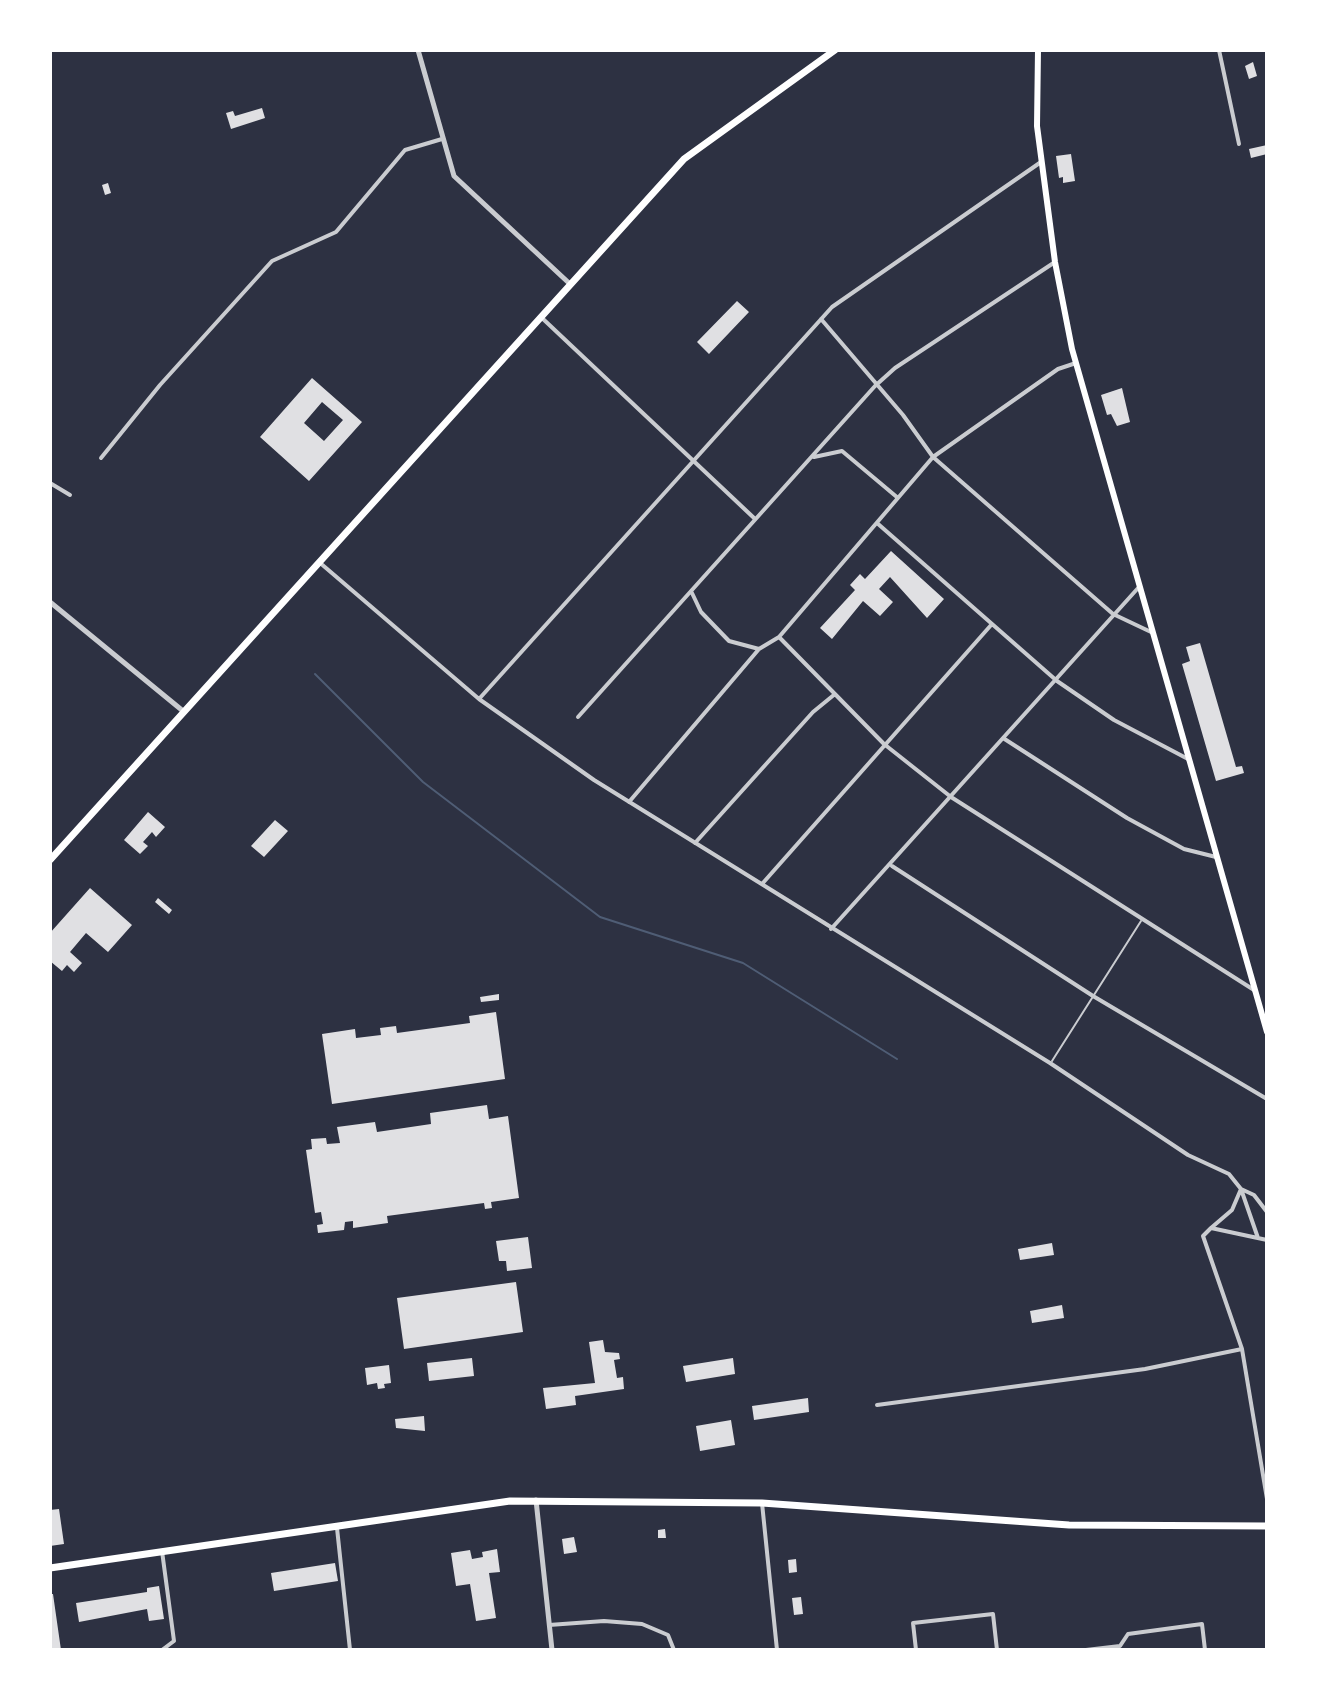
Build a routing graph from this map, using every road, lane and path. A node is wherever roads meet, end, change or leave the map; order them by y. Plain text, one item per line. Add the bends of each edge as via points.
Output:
1 (418, 50) edge
2 (835, 50) edge
3 (1038, 50) edge
4 (1219, 50) edge
5 (442, 139) junction
6 (1239, 144) dead end
7 (1041, 161) junction
8 (1055, 262) junction
9 (570, 284) junction
10 (540, 317) junction
11 (821, 319) junction
12 (1076, 363) junction
13 (875, 386) junction
14 (933, 457) junction
15 (101, 458) dead end
16 (813, 458) junction
17 (694, 461) junction
18 (50, 483) edge
19 (70, 495) dead end
20 (898, 498) junction
21 (754, 518) junction
22 (877, 523) junction
23 (319, 562) junction
24 (1139, 587) junction
25 (691, 592) junction
26 (50, 602) edge
27 (1113, 614) junction
28 (992, 624) junction
29 (1151, 632) junction
30 (779, 637) junction
31 (759, 649) junction
32 (1057, 681) junction
33 (836, 694) junction
34 (479, 699) junction
35 (183, 711) junction
36 (578, 717) dead end
37 (1003, 738) junction
38 (884, 744) junction
39 (1188, 759) junction
40 (951, 797) junction
41 (629, 802) junction
42 (695, 843) junction
43 (1216, 857) junction
44 (50, 860) edge
45 (891, 865) junction
46 (762, 884) junction
47 (1141, 920) junction
48 (831, 929) junction
49 (1254, 990) junction
50 (1093, 996) junction
51 (1267, 1032) edge
52 (1050, 1063) junction
53 (1267, 1099) edge
54 (1241, 1189) junction
55 (1267, 1212) edge
56 (1211, 1228) junction
57 (1258, 1238) junction
58 (1267, 1240) edge
59 (1242, 1349) junction
60 (877, 1405) dead end
61 (1267, 1499) edge
62 (536, 1500) junction
63 (762, 1503) junction
64 (337, 1526) junction
65 (1267, 1526) edge
66 (162, 1551) junction
67 (50, 1568) edge
68 (549, 1625) junction
69 (162, 1650) edge
70 (350, 1650) edge
71 (552, 1650) edge
72 (674, 1650) edge
73 (777, 1650) edge
74 (916, 1650) edge
75 (997, 1650) edge
76 (1086, 1650) edge
77 (1205, 1650) edge

1 - 5 street
2 - 9 main road via 684,159
3 - 7 main road via 1035,106
4 - 6 street
5 - 9 street via 456,178
5 - 15 street via 405,150 336,232 272,261
7 - 8 main road
7 - 11 street
8 - 12 main road
8 - 13 street
9 - 10 main road
10 - 17 street
10 - 23 main road
11 - 13 street
11 - 17 street
12 - 14 street via 1058,369
12 - 24 main road
13 - 14 street
13 - 16 street
14 - 20 street
14 - 27 street
16 - 20 street via 842,451
16 - 21 street
17 - 21 street
17 - 34 street
18 - 19 street
20 - 22 street
21 - 25 street
22 - 28 street
22 - 30 street
23 - 34 street
23 - 35 main road
24 - 27 street
24 - 29 main road
25 - 31 street via 701,612 729,641
25 - 36 street
26 - 35 street
27 - 29 street
27 - 32 street
28 - 32 street
28 - 38 street
29 - 39 main road
30 - 31 street
30 - 33 street
31 - 41 street
32 - 37 street
32 - 39 street via 1114,720
33 - 38 street
33 - 42 street via 813,712
34 - 41 street
35 - 44 main road
37 - 40 street
37 - 43 street via 1127,818 1184,849
38 - 40 street
38 - 46 street
39 - 43 main road
40 - 45 street
40 - 47 street
41 - 42 street
42 - 46 street
43 - 49 main road
45 - 48 street
45 - 50 street
46 - 48 street
47 - 49 street
47 - 50 lane
48 - 52 street
49 - 51 main road
50 - 52 lane
50 - 53 street
52 - 54 street via 1188,1155 1229,1174
54 - 55 street via 1254,1195
54 - 56 street via 1232,1210
54 - 57 street
56 - 57 street
56 - 59 street via 1203,1236
57 - 58 street
59 - 60 street via 1145,1369
59 - 61 street
62 - 63 main road
62 - 64 main road
62 - 68 street
63 - 65 main road via 1069,1525
63 - 73 street
64 - 66 main road
64 - 70 street
66 - 67 main road
66 - 69 street via 174,1641
68 - 71 street
68 - 72 street via 642,1624 668,1635
74 - 75 street via 913,1623 993,1614
76 - 77 street via 1120,1646 1128,1634 1202,1624

